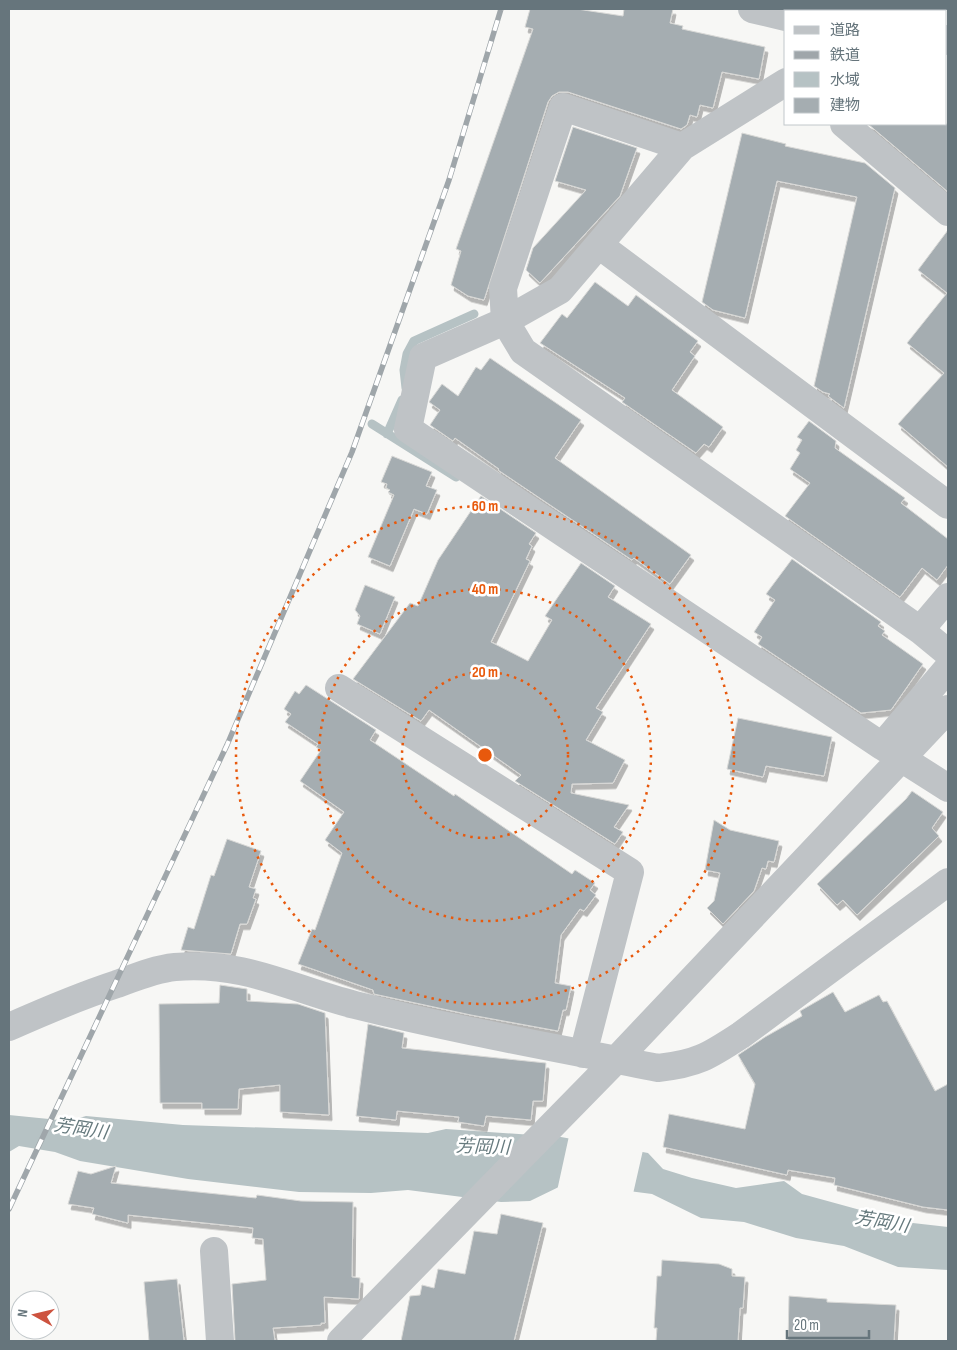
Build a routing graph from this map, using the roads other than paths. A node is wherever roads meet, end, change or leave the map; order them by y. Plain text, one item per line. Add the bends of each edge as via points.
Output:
1 (752, 9) edge
2 (784, 17) edge
3 (784, 83) edge
4 (845, 125) edge
5 (682, 147) junction
6 (948, 212) edge
7 (599, 245) junction
8 (506, 321) junction
9 (948, 505) edge
10 (948, 597) edge
11 (920, 630) junction
12 (948, 653) edge
13 (948, 668) edge
14 (339, 688) dead end
15 (948, 710) edge
16 (892, 752) junction
17 (948, 788) edge
18 (948, 882) edge
19 (9, 1027) edge
20 (583, 1054) junction
21 (616, 1060) junction
22 (214, 1250) dead end
23 (220, 1341) edge
24 (341, 1341) edge

1 - 2 street
3 - 5 street
4 - 6 street
5 - 7 street
5 - 8 street via 562,107 503,288
7 - 8 street via 560,290
7 - 9 street
8 - 11 street via 523,351
8 - 16 street via 423,358 408,430
10 - 11 street
11 - 12 street
13 - 16 street
14 - 20 street via 630,872
15 - 16 street
16 - 17 street
16 - 21 street
18 - 21 street via 710,1055 688,1065 658,1068
19 - 20 street via 95,990 149,972 175,967 209,967 242,970 274,978 339,1001 449,1028
20 - 21 street
21 - 24 street
22 - 23 street

